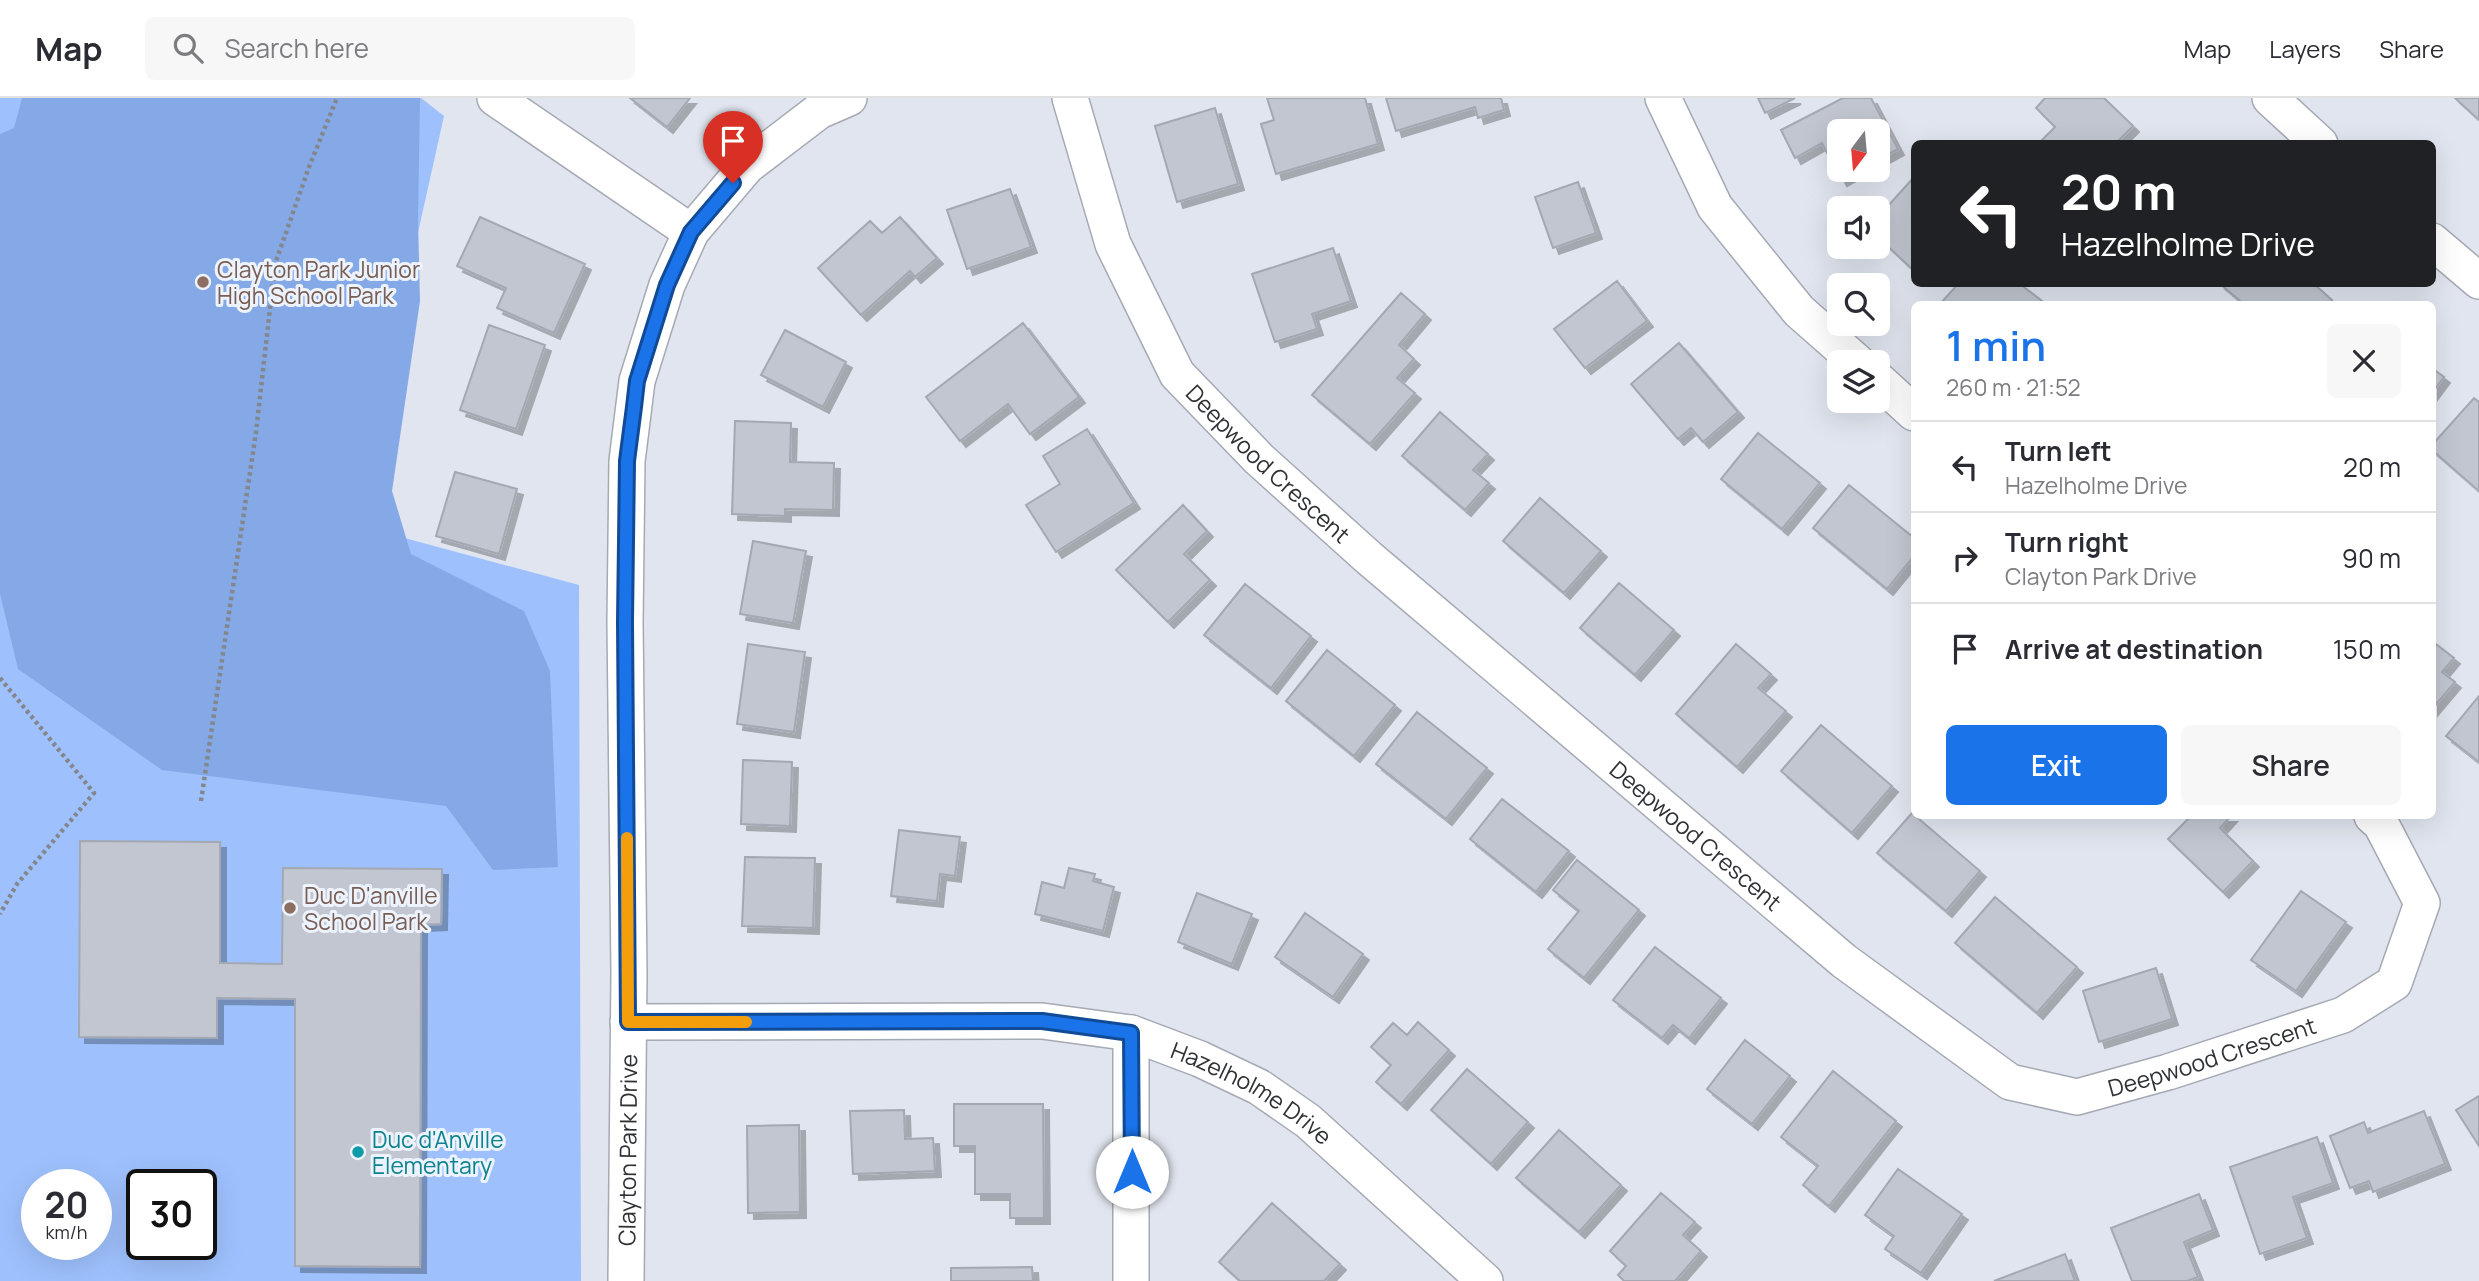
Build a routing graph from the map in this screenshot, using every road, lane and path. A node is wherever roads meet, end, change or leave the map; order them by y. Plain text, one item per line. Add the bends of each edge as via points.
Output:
1 (337, 98) edge
2 (495, 98) edge
3 (849, 98) edge
4 (1070, 98) edge
5 (1662, 98) edge
6 (2270, 98) edge
7 (2316, 140) edge
8 (691, 232) junction
9 (2436, 244) edge
10 (2479, 281) edge
11 (1843, 350) edge
12 (1890, 391) edge
13 (1911, 410) edge
14 (0, 678) edge
15 (201, 801) dead end
16 (2375, 819) edge
17 (0, 914) edge
18 (628, 1022) junction
19 (1131, 1033) junction
20 (626, 1281) edge
21 (1131, 1281) edge
22 (1486, 1281) edge

1 - 15 path via 275,264 256,432
2 - 8 street
3 - 8 street, Clayton Park Drive via 819,111 747,166
4 - 16 street, Deepwood Crescent via 1113,244 1177,374 1259,459 1400,585 1844,961 2010,1082 2077,1097 2343,1014 2395,983 2422,903
5 - 11 street via 1715,207 1799,311
6 - 7 street
8 - 18 street, Clayton Park Drive via 667,285 637,381 627,461
9 - 10 street
12 - 13 street
14 - 17 path via 93,793 17,884
18 - 19 street, Hazelholme Drive via 1042,1021
18 - 20 street, Clayton Park Drive
19 - 21 street
19 - 22 street, Hazelholme Drive via 1259,1087 1308,1121

